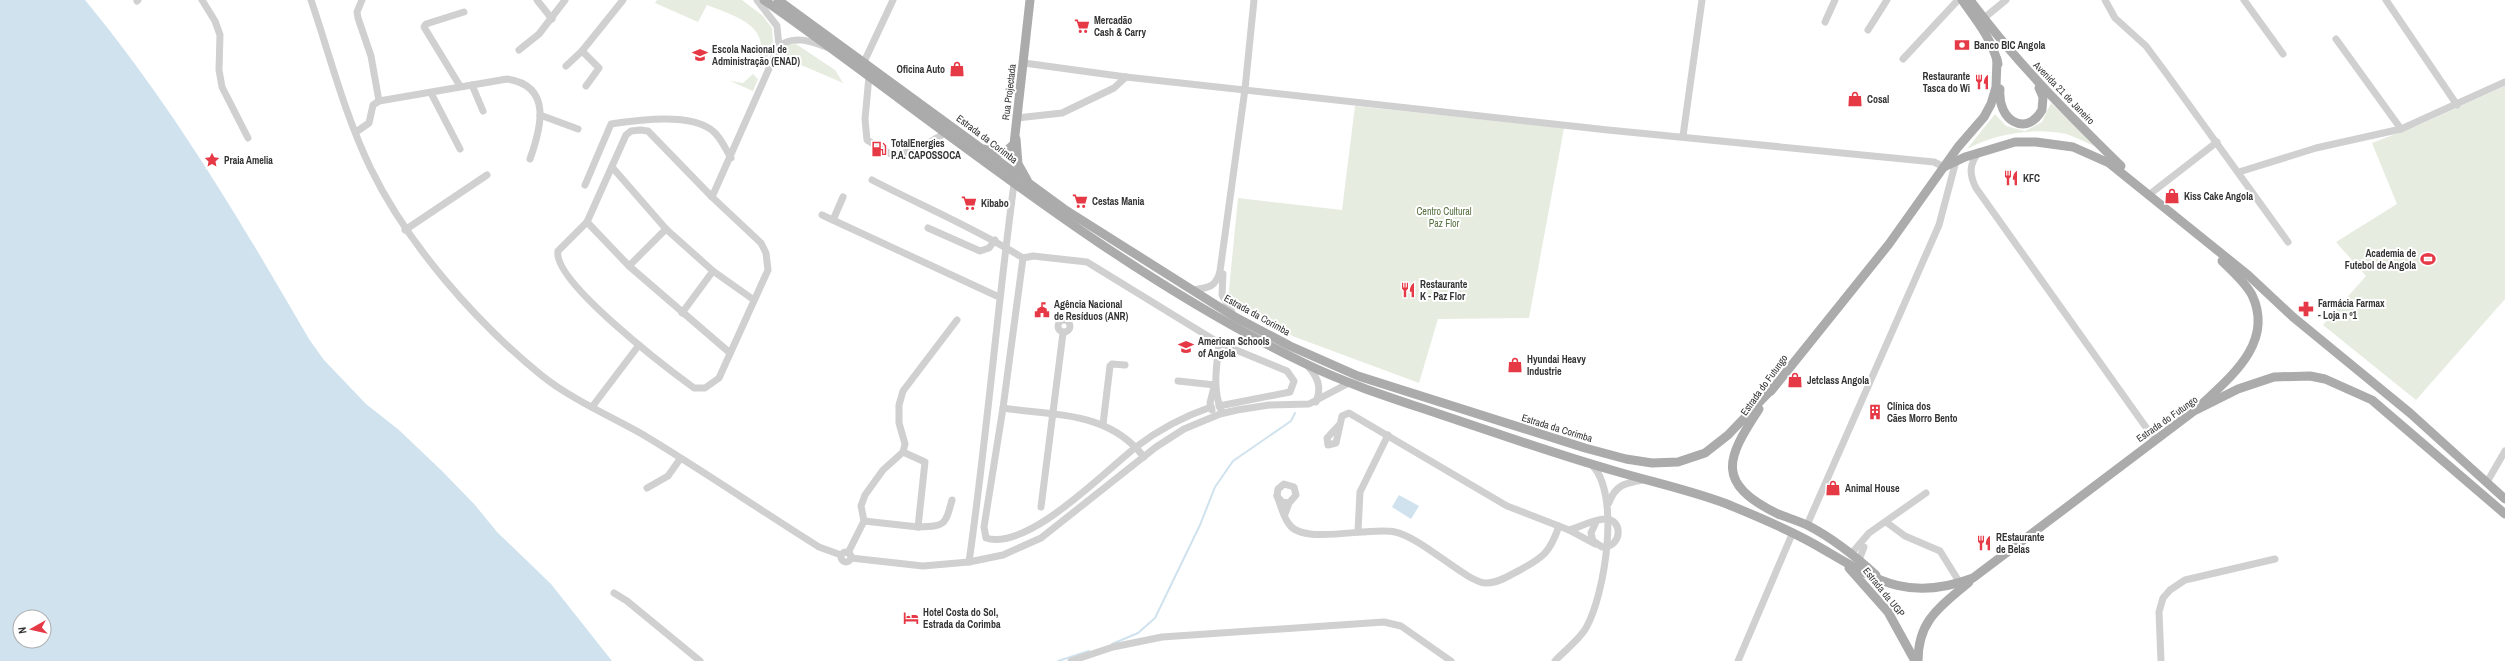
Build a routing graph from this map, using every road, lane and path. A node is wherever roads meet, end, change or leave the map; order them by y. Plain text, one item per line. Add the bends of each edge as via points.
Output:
1 (202, 0) edge
2 (311, 0) edge
3 (362, 0) edge
4 (537, 0) edge
5 (565, 0) edge
6 (623, 0) edge
7 (757, 0) edge
8 (764, 0) edge
9 (780, 0) edge
10 (893, 0) edge
11 (1030, 0) edge
12 (1254, 0) edge
13 (1702, 0) edge
14 (1835, 0) edge
15 (1887, 0) edge
16 (1958, 0) edge
17 (1962, 0) edge
18 (1970, 0) edge
19 (2006, 0) edge
20 (2105, 0) edge
21 (2244, 0) edge
22 (2386, 0) edge
23 (464, 12) dead end
24 (1984, 18) junction
25 (552, 19) junction
26 (1825, 22) dead end
27 (1868, 30) dead end
28 (2336, 39) dead end
29 (779, 46) junction
30 (830, 48) junction
31 (519, 50) dead end
32 (582, 51) junction
33 (2012, 54) junction
34 (2282, 54) dead end
35 (1903, 59) dead end
36 (1997, 59) junction
37 (864, 62) junction
38 (1024, 63) junction
39 (566, 66) dead end
40 (869, 76) junction
41 (1126, 77) junction
42 (2505, 82) edge
43 (472, 85) junction
44 (460, 86) junction
45 (586, 86) dead end
46 (1245, 89) junction
47 (431, 93) junction
48 (379, 101) junction
49 (2457, 105) junction
50 (483, 111) dead end
51 (540, 115) junction
52 (1017, 118) junction
53 (578, 129) dead end
54 (2401, 129) junction
55 (356, 132) junction
56 (945, 133) junction
57 (1016, 134) junction
58 (1683, 136) junction
59 (248, 138) dead end
60 (2217, 142) junction
61 (976, 146) junction
62 (460, 149) dead end
63 (1979, 152) junction
64 (731, 158) junction
65 (530, 159) dead end
66 (1956, 161) junction
67 (612, 167) junction
68 (1944, 167) junction
69 (2239, 172) junction
70 (487, 175) dead end
71 (872, 180) dead end
72 (585, 184) dead end
73 (1014, 184) junction
74 (1031, 185) junction
75 (2150, 194) junction
76 (712, 197) junction
77 (843, 197) dead end
78 (822, 215) dead end
79 (832, 220) junction
80 (586, 222) junction
81 (928, 228) dead end
82 (666, 229) junction
83 (2190, 229) junction
84 (405, 230) junction
85 (996, 240) junction
86 (2288, 242) dead end
87 (1006, 247) junction
88 (1023, 258) junction
89 (1221, 264) junction
90 (629, 266) junction
91 (713, 270) junction
92 (1192, 290) junction
93 (1000, 297) junction
94 (754, 300) junction
95 (682, 313) junction
96 (1235, 317) junction
97 (957, 320) dead end
98 (1063, 333) dead end
99 (1219, 343) junction
100 (639, 345) junction
101 (730, 353) junction
102 (1306, 364) junction
103 (1125, 365) dead end
104 (1178, 381) dead end
105 (1349, 382) junction
106 (1215, 385) junction
107 (1773, 388) junction
108 (1316, 402) junction
109 (1219, 406) junction
110 (592, 407) junction
111 (1211, 407) junction
112 (1003, 408) junction
113 (2194, 411) junction
114 (1222, 414) junction
115 (1052, 415) junction
116 (1215, 416) junction
117 (1103, 424) junction
118 (1339, 425) dead end
119 (1388, 435) junction
120 (2155, 440) junction
121 (1136, 447) junction
122 (2505, 451) edge
123 (904, 452) junction
124 (1144, 457) junction
125 (680, 459) junction
126 (1589, 462) junction
127 (1647, 480) junction
128 (2486, 482) junction
129 (647, 488) dead end
130 (1926, 493) dead end
131 (1277, 496) junction
132 (2505, 499) edge
133 (952, 500) dead end
134 (1289, 503) junction
135 (1040, 507) dead end
136 (1607, 509) junction
137 (1284, 514) junction
138 (2505, 514) edge
139 (1607, 519) junction
140 (864, 521) junction
141 (1596, 522) junction
142 (1886, 522) junction
143 (1807, 525) junction
144 (1559, 526) junction
145 (918, 527) junction
146 (1569, 530) junction
147 (1358, 531) junction
148 (1793, 532) junction
149 (1869, 534) junction
150 (1595, 544) junction
151 (1606, 547) junction
152 (1851, 554) junction
153 (847, 555) junction
154 (2275, 559) dead end
155 (1859, 560) junction
156 (1843, 561) junction
157 (969, 562) junction
158 (1973, 578) junction
159 (1883, 581) junction
160 (1960, 583) junction
161 (614, 593) dead end
162 (700, 661) edge
163 (1071, 661) edge
164 (1451, 661) edge
165 (1555, 661) edge
166 (1738, 661) edge
167 (1917, 661) edge
168 (2161, 661) edge

1 - 59 street via 220,35 219,70 222,87
2 - 55 street
3 - 48 street via 357,12 371,56
4 - 25 street
5 - 25 street
6 - 32 street
7 - 29 street via 777,26
8 - 30 main road, Estrada da Corimba
9 - 37 main road, Estrada da Corimba
10 - 37 street
11 - 38 main road, Rua Projectada
12 - 46 street
13 - 58 street
14 - 26 street
15 - 27 street
16 - 35 street
17 - 36 main road via 1987,35
18 - 24 main road, Avenida 21 de Janeiro
19 - 24 street
20 - 60 street via 2115,18 2146,46
21 - 34 street
22 - 49 street
23 - 44 street via 426,24 424,27
24 - 33 main road, Avenida 21 de Janeiro
25 - 31 street via 539,34
28 - 54 street
29 - 30 street via 785,42 804,39
29 - 64 street
30 - 40 main road, Estrada da Corimba
32 - 39 street
32 - 45 street via 599,68
33 - 36 main road via 2040,89 2043,97 2039,115 2026,123 2010,120 2001,110
33 - 75 main road, Avenida 21 de Janeiro via 2055,102
36 - 68 main road, Estrada do Futungo via 1996,87 1991,104
37 - 61 main road, Estrada da Corimba
38 - 41 street
38 - 52 main road, Rua Projectada
40 - 56 main road, Estrada da Corimba
40 - 56 street via 864,119 867,140 892,155 915,150
41 - 46 street
41 - 52 street via 1104,94 1062,113
42 - 49 street
43 - 44 street
43 - 50 street
43 - 51 street via 507,79 524,83 533,93
44 - 47 street
46 - 58 street
46 - 89 street
47 - 48 street
47 - 62 street
48 - 55 street via 373,106 370,123
49 - 54 street
51 - 53 street
51 - 65 street via 538,136
52 - 57 main road, Rua Projectada
54 - 69 street via 2316,148
55 - 84 street via 370,168
56 - 73 main road, Estrada da Corimba
57 - 61 main road, Rua Projectada via 1014,144 1004,153
57 - 74 main road via 1018,164
58 - 68 street via 1934,162
60 - 69 street
60 - 75 street
61 - 74 main road, Estrada da Corimba
63 - 66 main road, Estrada do Futungo
63 - 75 main road, Estrada do Futungo via 2015,142 2073,147 2109,163
63 - 120 street via 1972,161 1971,170 1976,188
64 - 72 street via 714,131 697,123 680,120 611,124
64 - 76 street
66 - 68 main road, Estrada do Futungo
66 - 143 street via 1939,225
67 - 76 street via 626,135 631,130 648,131
67 - 80 street
67 - 82 street
68 - 107 main road, Estrada do Futungo via 1889,244
69 - 86 street
70 - 84 street
71 - 85 street via 930,211
73 - 87 street
73 - 102 main road, Estrada da Corimba via 1175,291 1242,331
74 - 92 main road, Estrada da Corimba via 1064,209
75 - 83 main road, Estrada do Futungo
76 - 94 street via 761,243 766,253 768,270
77 - 79 street
78 - 79 street
79 - 93 street
80 - 90 street
80 - 100 street via 558,251 558,262 595,306
81 - 85 street via 980,251 989,248
82 - 90 street
82 - 91 street
83 - 113 main road via 2245,286 2255,304 2258,319 2256,338 2247,357
83 - 128 main road, Estrada do Futungo via 2410,414
84 - 110 street via 459,296 510,346 550,382
85 - 87 street
87 - 88 street
87 - 93 street
88 - 99 street via 1033,256 1087,262
88 - 112 street
89 - 92 street via 1215,285
89 - 96 street via 1222,295
90 - 95 street
91 - 94 street
91 - 95 street
92 - 96 main road, Estrada da Corimba
93 - 157 street via 982,469
94 - 101 street
95 - 101 street
96 - 107 main road, Estrada da Corimba via 1297,349 1358,376 1504,423 1641,462 1678,462 1705,453 1728,435
97 - 123 street via 903,391 899,423 905,444
98 - 115 street
99 - 106 street
99 - 109 street via 1287,371 1294,381 1290,392
100 - 101 street via 699,390 713,384 719,378
100 - 110 street
102 - 105 main road, Estrada da Corimba
102 - 108 street via 1320,384 1320,394
103 - 117 street via 1110,366
104 - 106 street
105 - 108 street
105 - 126 main road, Estrada da Corimba
106 - 109 street
106 - 111 street via 1211,395
107 - 143 main road, Estrada do Futungo via 1736,445 1732,460 1733,475 1742,491 1754,500
108 - 114 street via 1304,405 1254,407
109 - 114 street
110 - 125 street
111 - 116 street
111 - 121 street via 1168,426
112 - 115 street
112 - 121 street via 984,527 986,538 997,541 1026,532 1053,515
113 - 120 main road, Estrada do Futungo
113 - 138 main road, Estrada do Futungo via 2238,389 2274,377 2310,376 2325,379 2372,400
114 - 116 street
115 - 117 street
115 - 135 street
116 - 124 street via 1184,429
117 - 121 street via 1116,430
118 - 119 street via 1342,416 1349,413
119 - 144 street via 1507,506
119 - 147 street via 1360,492
120 - 158 main road, Estrada do Futungo
121 - 124 street
122 - 128 street
123 - 140 street via 883,470 865,495 860,506
123 - 145 street via 924,462
124 - 157 street via 1041,538 1003,554
125 - 129 street via 668,476
125 - 153 street via 819,547
126 - 127 main road, Estrada da Corimba
126 - 136 street via 1602,477 1607,496
127 - 136 street via 1619,486 1612,494
127 - 148 main road, Estrada do Futungo via 1722,503
128 - 132 main road, Estrada do Futungo
130 - 142 street
131 - 134 street via 1282,502
131 - 134 street via 1281,486 1291,485 1296,490 1296,495
131 - 137 street
133 - 145 street via 946,522 940,527
134 - 137 street
136 - 139 street
137 - 147 street via 1288,524 1295,530 1307,534
139 - 141 street
139 - 151 street
139 - 151 street via 1616,525 1619,532 1615,542
140 - 145 street
140 - 153 street
141 - 146 street
141 - 150 street via 1591,533
142 - 149 street
142 - 160 street via 1906,536 1940,551
143 - 152 main road, Estrada do Futungo
144 - 146 street
144 - 147 street via 1548,552 1541,559 1503,579 1487,583 1473,579 1428,547 1404,534 1382,530
146 - 150 street
148 - 156 main road, Estrada do Futungo
148 - 166 street
149 - 152 street
149 - 155 street
150 - 151 street
151 - 165 street via 1598,603 1585,629
152 - 155 main road, Estrada do Futungo
153 - 157 street via 923,566
154 - 168 street via 2185,580 2170,590 2163,598 2158,612
155 - 159 main road, Estrada do Futungo
156 - 159 main road, Estrada do Futungo
156 - 167 main road, Estrada da UGP via 1888,612
158 - 160 main road, Estrada do Futungo
158 - 167 main road, Estrada da UGP via 1928,620 1919,640
159 - 160 main road, Estrada do Futungo via 1917,590 1941,589
161 - 162 street
163 - 164 street via 1113,647 1162,637 1384,622 1401,626

